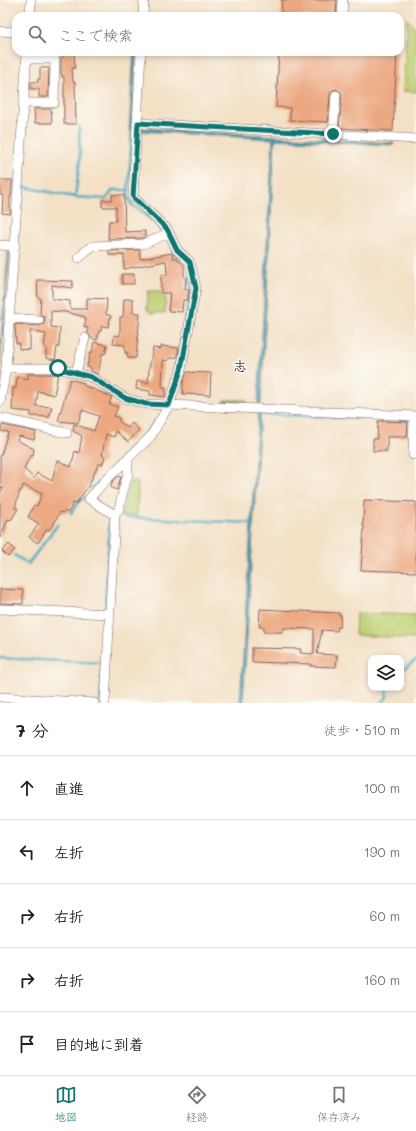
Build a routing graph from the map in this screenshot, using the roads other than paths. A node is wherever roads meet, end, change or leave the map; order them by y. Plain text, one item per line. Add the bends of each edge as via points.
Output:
1 (31, 0) edge
2 (144, 0) edge
3 (343, 0) edge
4 (30, 12) edge
5 (143, 12) edge
6 (342, 12) edge
7 (0, 31) edge
8 (12, 32) edge
9 (27, 56) edge
10 (34, 56) edge
11 (141, 56) edge
12 (336, 95) dead end
13 (24, 103) junction
14 (138, 123) junction
15 (333, 134) junction
16 (416, 139) edge
17 (169, 233) junction
18 (0, 245) edge
19 (15, 246) junction
20 (80, 258) dead end
21 (10, 318) junction
22 (39, 320) dead end
23 (85, 338) dead end
24 (6, 368) junction
25 (76, 373) junction
26 (0, 402) edge
27 (169, 405) junction
28 (415, 416) edge
29 (0, 418) edge
30 (68, 433) dead end
31 (413, 455) dead end
32 (128, 459) junction
33 (115, 515) junction
34 (0, 609) edge
35 (110, 614) junction
36 (0, 697) edge
37 (94, 703) edge
38 (105, 703) edge

1 - 4 street
2 - 5 street
3 - 6 street
7 - 8 street
9 - 13 street
10 - 13 street via 54,59 54,104
11 - 14 street
12 - 15 street
13 - 19 street
14 - 15 street
14 - 17 street via 133,197
15 - 16 street
17 - 20 street via 143,244 93,246
17 - 27 street via 177,250 190,262 196,288 181,370
18 - 19 street
19 - 21 street
21 - 22 street
21 - 24 street
23 - 25 street
24 - 25 street via 58,368
24 - 26 street
25 - 27 street via 98,381 125,398 146,404
27 - 28 street
27 - 32 street via 151,436
28 - 31 street
29 - 30 street
32 - 33 street via 128,475 120,509
32 - 33 street via 90,499
33 - 35 street
34 - 35 street
35 - 38 street
36 - 37 street

